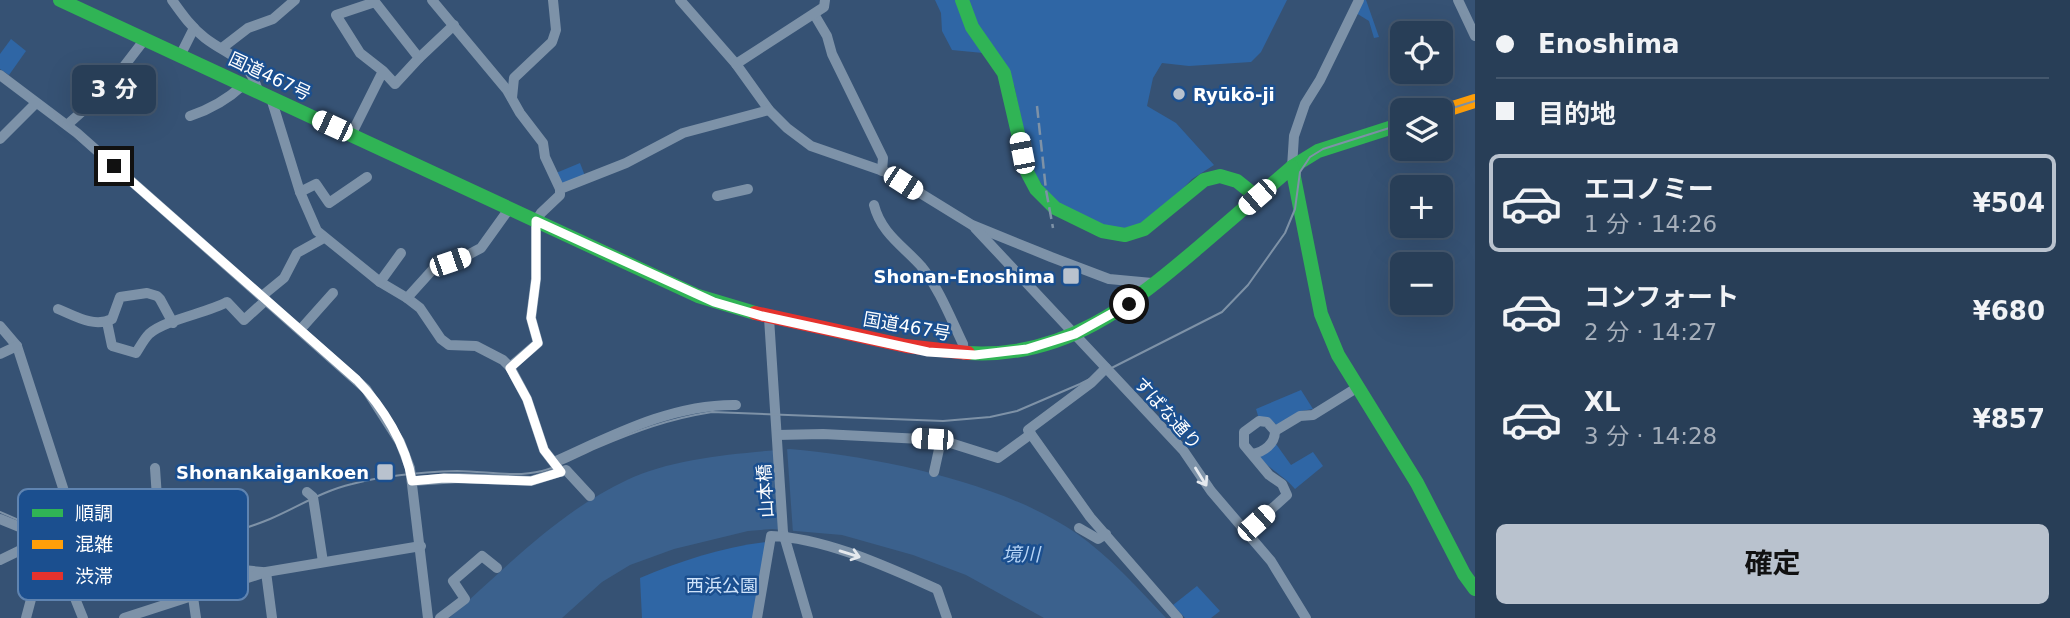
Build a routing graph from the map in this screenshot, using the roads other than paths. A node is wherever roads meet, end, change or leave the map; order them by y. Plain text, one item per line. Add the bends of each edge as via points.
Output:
1 (60, 0) edge
2 (172, 0) edge
3 (295, 0) edge
4 (432, 0) edge
5 (553, 0) edge
6 (680, 0) edge
7 (825, 0) edge
8 (962, 0) edge
9 (1359, 0) edge
10 (1460, 1) edge
11 (814, 14) junction
12 (454, 25) junction
13 (194, 28) junction
14 (1475, 36) edge
15 (145, 39) junction
16 (222, 48) junction
17 (180, 56) junction
18 (419, 58) junction
19 (736, 64) junction
20 (383, 71) junction
21 (0, 75) edge
22 (243, 85) junction
23 (265, 94) junction
24 (512, 100) junction
25 (1475, 101) edge
26 (36, 103) junction
27 (1453, 108) edge
28 (769, 110) junction
29 (190, 116) dead end
30 (67, 125) junction
31 (1390, 128) edge
32 (351, 135) junction
33 (0, 139) edge
34 (1292, 167) junction
35 (881, 171) junction
36 (367, 177) dead end
37 (560, 188) junction
38 (748, 189) dead end
39 (300, 192) junction
40 (718, 196) dead end
41 (1257, 197) junction
42 (874, 205) dead end
43 (509, 209) junction
44 (536, 221) junction
45 (972, 225) junction
46 (324, 238) junction
47 (401, 253) dead end
48 (380, 282) junction
49 (1156, 283) junction
50 (333, 293) dead end
51 (264, 298) junction
52 (407, 298) junction
53 (58, 309) dead end
54 (769, 317) junction
55 (107, 322) junction
56 (173, 323) junction
57 (0, 326) edge
58 (300, 330) junction
59 (1075, 334) junction
60 (17, 346) junction
61 (0, 354) edge
62 (964, 355) junction
63 (510, 368) junction
64 (1106, 369) junction
65 (1358, 387) junction
66 (736, 405) dead end
67 (1275, 431) junction
68 (1031, 434) junction
69 (777, 435) junction
70 (941, 440) junction
71 (1252, 454) junction
72 (554, 462) junction
73 (155, 468) dead end
74 (561, 472) junction
75 (934, 472) dead end
76 (412, 481) junction
77 (63, 489) edge
78 (156, 489) edge
79 (307, 492) dead end
80 (590, 496) dead end
81 (0, 519) edge
82 (18, 527) edge
83 (1079, 528) dead end
84 (1245, 533) junction
85 (1106, 534) junction
86 (787, 536) junction
87 (831, 542) dead end
88 (421, 546) junction
89 (18, 551) edge
90 (0, 560) edge
91 (323, 562) junction
92 (497, 568) dead end
93 (248, 570) edge
94 (266, 572) junction
95 (248, 578) edge
96 (1475, 589) edge
97 (30, 600) edge
98 (77, 600) edge
99 (183, 600) edge
100 (193, 600) edge
101 (26, 618) edge
102 (83, 618) edge
103 (124, 618) edge
104 (196, 618) edge
105 (272, 618) edge
106 (428, 618) edge
107 (440, 618) edge
108 (757, 618) edge
109 (808, 618) edge
110 (947, 618) edge
111 (1178, 618) edge
112 (1306, 618) edge

1 - 15 main road, 国道467号
2 - 13 street
3 - 16 street via 273,19 248,28
4 - 12 street
5 - 24 street via 556,30 552,42 514,78
6 - 19 street
7 - 11 street via 824,7
8 - 41 main road via 973,28 1003,69 1027,172 1055,209 1122,236 1145,228 1212,176 1232,176
9 - 34 street via 1305,104 1294,136
10 - 14 street
11 - 19 street
11 - 35 street via 883,158
12 - 18 street
12 - 24 street
13 - 16 street
13 - 17 street
15 - 17 main road, 国道467号
15 - 30 street via 105,91
16 - 23 street via 248,68
17 - 22 main road, 国道467号
18 - 20 street via 395,84
18 - 20 street via 374,2 336,15 360,53
19 - 28 street
20 - 32 street
21 - 26 street
22 - 23 main road, 国道467号
22 - 29 street via 228,99
23 - 32 main road, 国道467号
23 - 39 street
24 - 37 street via 544,143 545,158
25 - 27 main road
26 - 30 street
26 - 33 street
28 - 35 street via 811,146
28 - 37 street via 683,132 626,163
30 - 51 street
31 - 34 main road, 国道467号 via 1318,151
32 - 43 main road, 国道467号
34 - 41 main road, 国道467号
34 - 65 main road via 1321,314
35 - 45 street
36 - 39 street via 329,203 316,184
37 - 44 street
38 - 40 street
39 - 46 street
41 - 49 main road, 国道467号
42 - 62 street via 881,224 921,267 963,344
43 - 44 main road, 国道467号
43 - 52 street via 481,248 435,267
44 - 54 main road, 国道467号 via 698,296
44 - 63 street via 531,318 538,343
45 - 49 street via 1109,279
45 - 59 street, すばな通り
46 - 48 street
46 - 51 street via 297,253 284,278
47 - 48 street
48 - 52 street
49 - 59 main road, 国道467号 via 1112,315
50 - 58 street
51 - 56 street via 244,320 227,302
51 - 58 street
52 - 63 street via 421,308 449,345 476,346
53 - 55 street via 82,320
54 - 62 main road, 国道467号
54 - 69 street, 山本橋
55 - 56 street via 120,297 147,293 160,299
55 - 56 street via 112,346 136,353 150,333
57 - 60 street
58 - 76 street via 374,400 400,442
59 - 62 main road, 国道467号 via 1027,349
59 - 64 street, すばな通り
60 - 61 street
60 - 77 street
63 - 72 street via 527,399 544,450
64 - 68 street via 1028,430
64 -> 84 street, すばな通り via 1183,450
65 - 67 street via 1313,415 1300,415
65 - 96 main road
66 - 72 street via 659,417
67 - 71 street via 1273,443
67 - 71 street via 1267,422 1259,422 1244,432 1244,445
68 - 70 street via 998,458
68 - 85 street
69 - 70 street
69 - 86 street, 山本橋
70 - 75 street
71 - 84 street via 1287,495
72 - 74 street
73 - 78 street
74 - 76 street via 531,481
74 - 80 street via 568,470
76 - 88 street
79 - 91 street via 313,497
81 - 82 street
83 - 85 street via 1098,540
84 - 112 street, すばな通り via 1271,561
85 - 111 street
86 - 87 street
86 - 108 street via 771,536
86 - 109 street, 山本橋
86 -> 110 street via 860,557 937,589
88 - 91 street
88 - 106 street
89 - 90 street
91 - 94 street
92 - 107 street via 482,556 453,581 465,599
93 - 94 street
94 - 95 street
94 - 105 street
97 - 101 street
98 - 102 street
99 - 103 street
100 - 104 street

